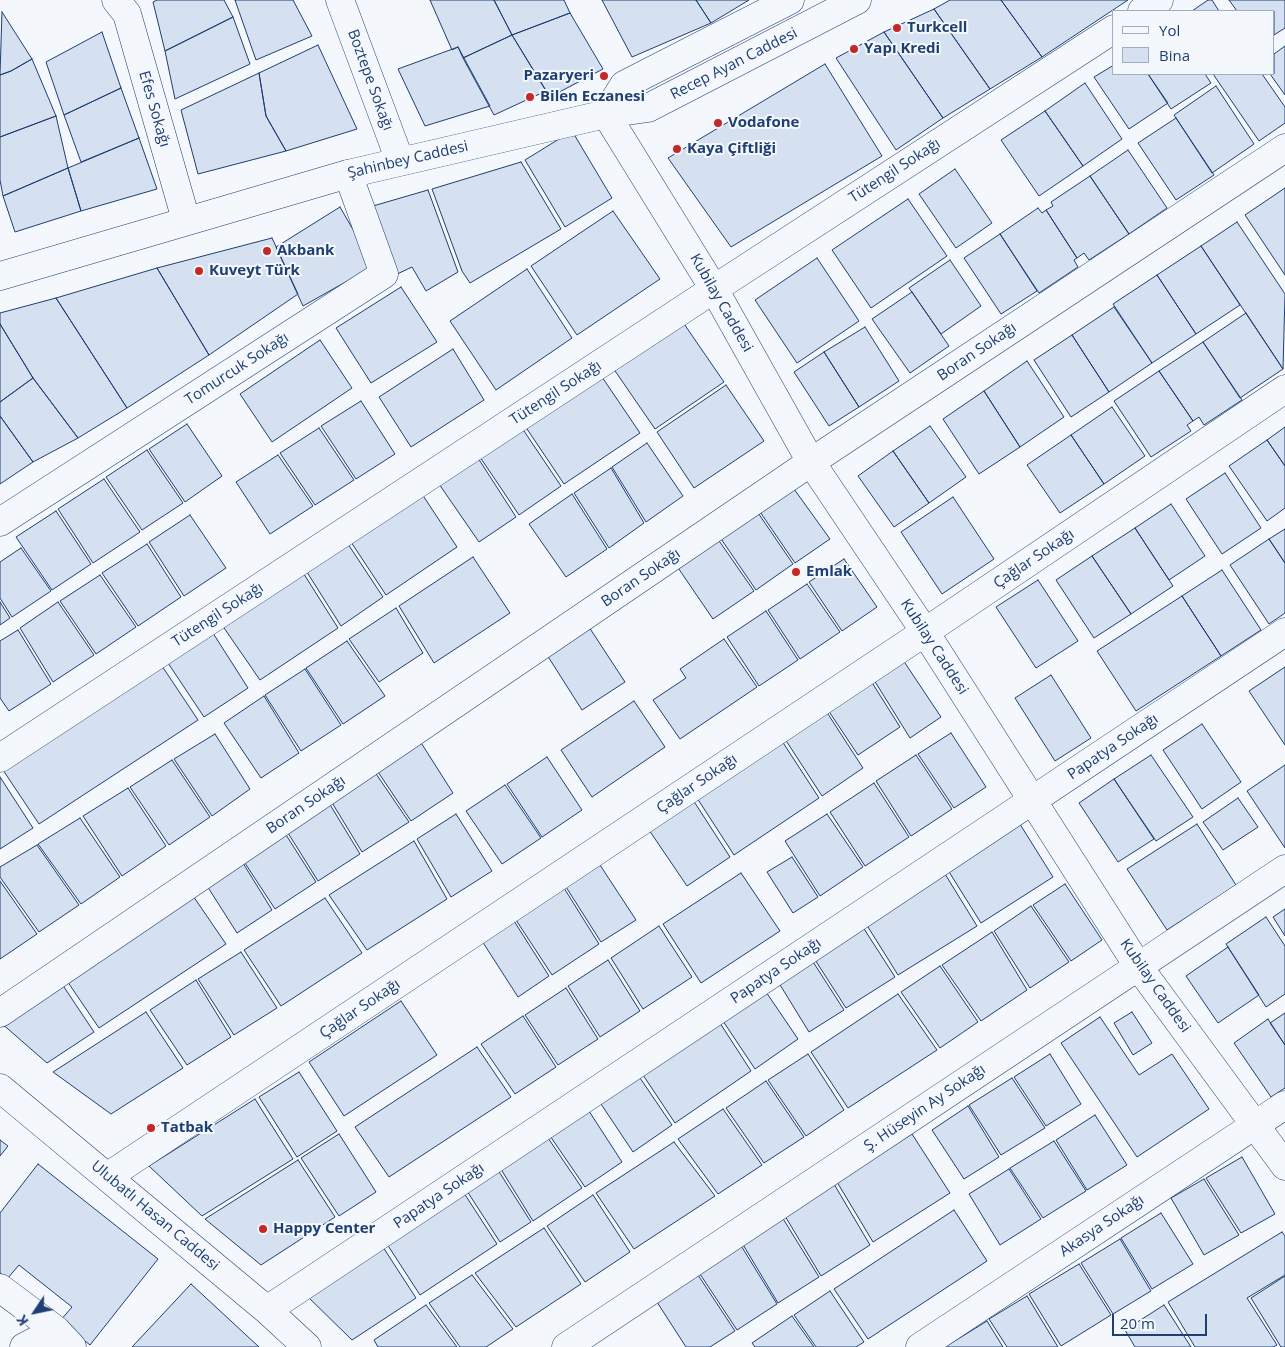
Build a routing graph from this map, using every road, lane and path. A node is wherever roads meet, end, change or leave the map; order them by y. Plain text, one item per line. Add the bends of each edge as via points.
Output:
1 (116, 0) edge
2 (790, 0) edge
3 (857, 0) edge
4 (1159, 0) edge
5 (343, 1) edge
6 (1144, 10) edge
7 (1112, 31) edge
8 (606, 114) junction
9 (1285, 148) edge
10 (400, 161) junction
11 (348, 174) junction
12 (186, 220) junction
13 (0, 276) edge
14 (714, 289) junction
15 (1285, 389) edge
16 (811, 462) junction
17 (0, 522) edge
18 (925, 632) junction
19 (1285, 632) edge
20 (0, 758) edge
21 (1032, 802) junction
22 (1285, 869) edge
23 (1138, 966) junction
24 (0, 1013) edge
25 (0, 1088) edge
26 (1285, 1105) edge
27 (1255, 1125) junction
28 (1285, 1166) edge
29 (107, 1177) junction
30 (0, 1288) edge
31 (267, 1310) junction
32 (64, 1338) edge
33 (24, 1347) edge
34 (307, 1347) edge
35 (566, 1347) edge
36 (920, 1347) edge

1 - 12 street, Efes Sokağı via 126,14
2 - 8 street via 624,85
3 - 8 street, Recep Ayan Caddesi via 648,108
4 - 6 street
5 - 10 street, Boztepe Sokağı
7 - 14 street, Tütengil Sokağı
8 - 10 street, Şahinbey Caddesi
8 - 14 street, Kubilay Caddesi
9 - 16 street, Boran Sokağı
10 - 11 street, Şahinbey Caddesi
11 - 12 street, Şahinbey Caddesi
11 - 17 street, Tomurcuk Sokağı via 384,274
12 - 13 street, Şahinbey Caddesi
14 - 16 street, Kubilay Caddesi
14 - 20 street, Tütengil Sokağı
15 - 18 street, Çağlar Sokağı
16 - 18 street, Kubilay Caddesi
16 - 24 street, Boran Sokağı
18 - 21 street, Kubilay Caddesi
18 - 29 street, Çağlar Sokağı
19 - 21 street, Papatya Sokağı
21 - 23 street, Kubilay Caddesi
21 - 31 street, Papatya Sokağı
22 - 23 street, Ş. Hüseyin Ay Sokağı
23 - 27 street, Kubilay Caddesi
23 - 35 street, Ş. Hüseyin Ay Sokağı
25 - 29 street, Ulubatlı Hasan Caddesi
26 - 27 street, Akasya Sokağı
27 - 28 street, Kubilay Caddesi
27 - 36 street, Akasya Sokağı
29 - 31 street, Ulubatlı Hasan Caddesi
30 - 32 street
31 - 34 street, Ulubatlı Hasan Caddesi
32 - 33 street

